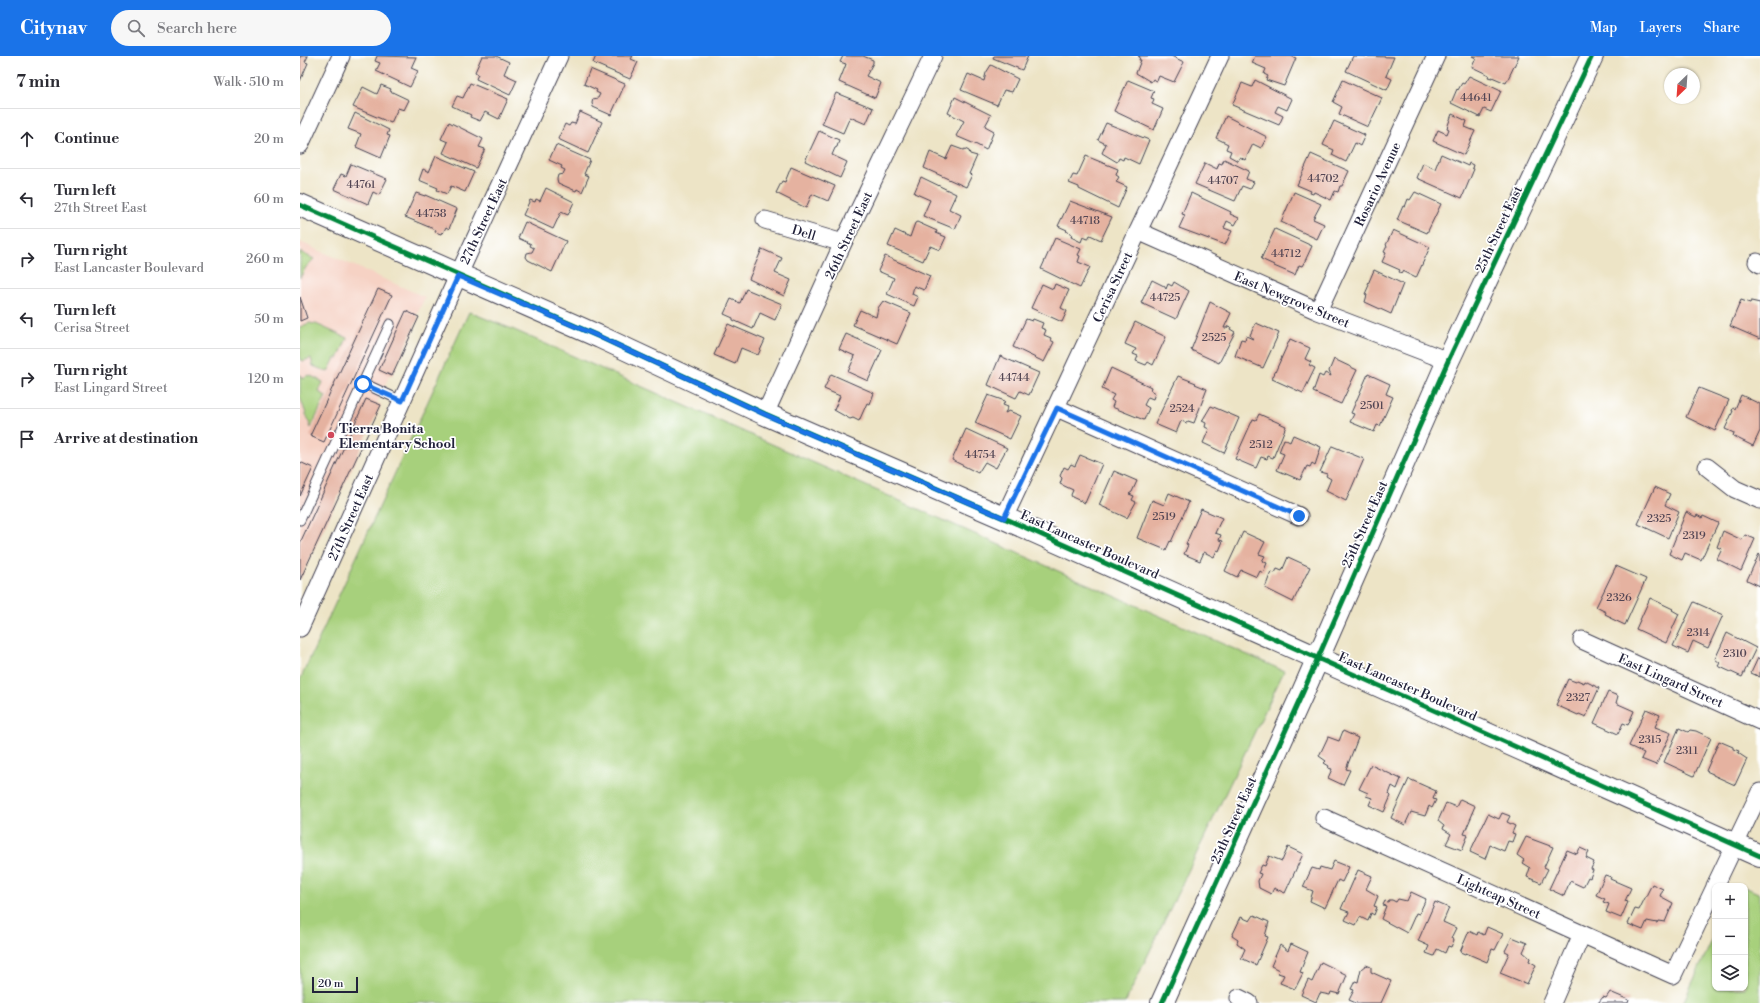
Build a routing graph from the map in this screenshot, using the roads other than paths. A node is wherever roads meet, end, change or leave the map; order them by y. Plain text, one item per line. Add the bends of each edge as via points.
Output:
1 (341, 56) edge
2 (559, 56) edge
3 (933, 56) edge
4 (1220, 56) edge
5 (1436, 56) edge
6 (1592, 56) edge
7 (300, 145) edge
8 (300, 205) edge
9 (765, 220) dead end
10 (1138, 231) junction
11 (843, 243) junction
12 (458, 276) junction
13 (1318, 311) junction
14 (390, 324) dead end
15 (1448, 361) junction
16 (363, 384) junction
17 (402, 401) junction
18 (1057, 408) junction
19 (764, 414) junction
20 (1707, 467) dead end
21 (1760, 500) edge
22 (1299, 516) dead end
23 (1004, 518) junction
24 (300, 520) edge
25 (300, 628) edge
26 (1582, 640) dead end
27 (1317, 657) junction
28 (1760, 721) edge
29 (1760, 792) edge
30 (1324, 818) dead end
31 (1735, 845) junction
32 (1760, 856) edge
33 (1716, 883) edge
34 (1712, 892) edge
35 (1582, 934) junction
36 (1162, 1003) edge
37 (1552, 1003) edge

1 - 7 street
2 - 12 street, 27th Street East
3 - 11 street, 26th Street East
4 - 10 street, Cerisa Street
5 - 13 street, Rosario Avenue
6 - 15 main road, 25th Street East
8 - 12 main road, East Lancaster Boulevard
9 - 11 street, Dell
10 - 13 street, East Newgrove Street
10 - 18 street, Cerisa Street
11 - 19 street, 26th Street East
12 - 17 street, 27th Street East
12 - 19 main road, East Lancaster Boulevard via 600,337
13 - 15 street, East Newgrove Street
14 - 16 lane
15 - 27 main road, 25th Street East
16 - 17 lane
16 - 24 lane
17 - 25 street, 27th Street East
18 - 22 street
18 - 23 street, Cerisa Street
19 - 23 main road, East Lancaster Boulevard
20 - 21 street via 1735,489
23 - 27 main road, East Lancaster Boulevard
26 - 28 street, East Lingard Street
27 - 31 main road, East Lancaster Boulevard
27 - 36 main road, 25th Street East
29 - 31 street
30 - 35 street, Lightcap Street
31 - 32 main road, East Lancaster Boulevard
31 - 33 street
34 - 35 street, Lightcap Street via 1673,975
35 - 37 street

